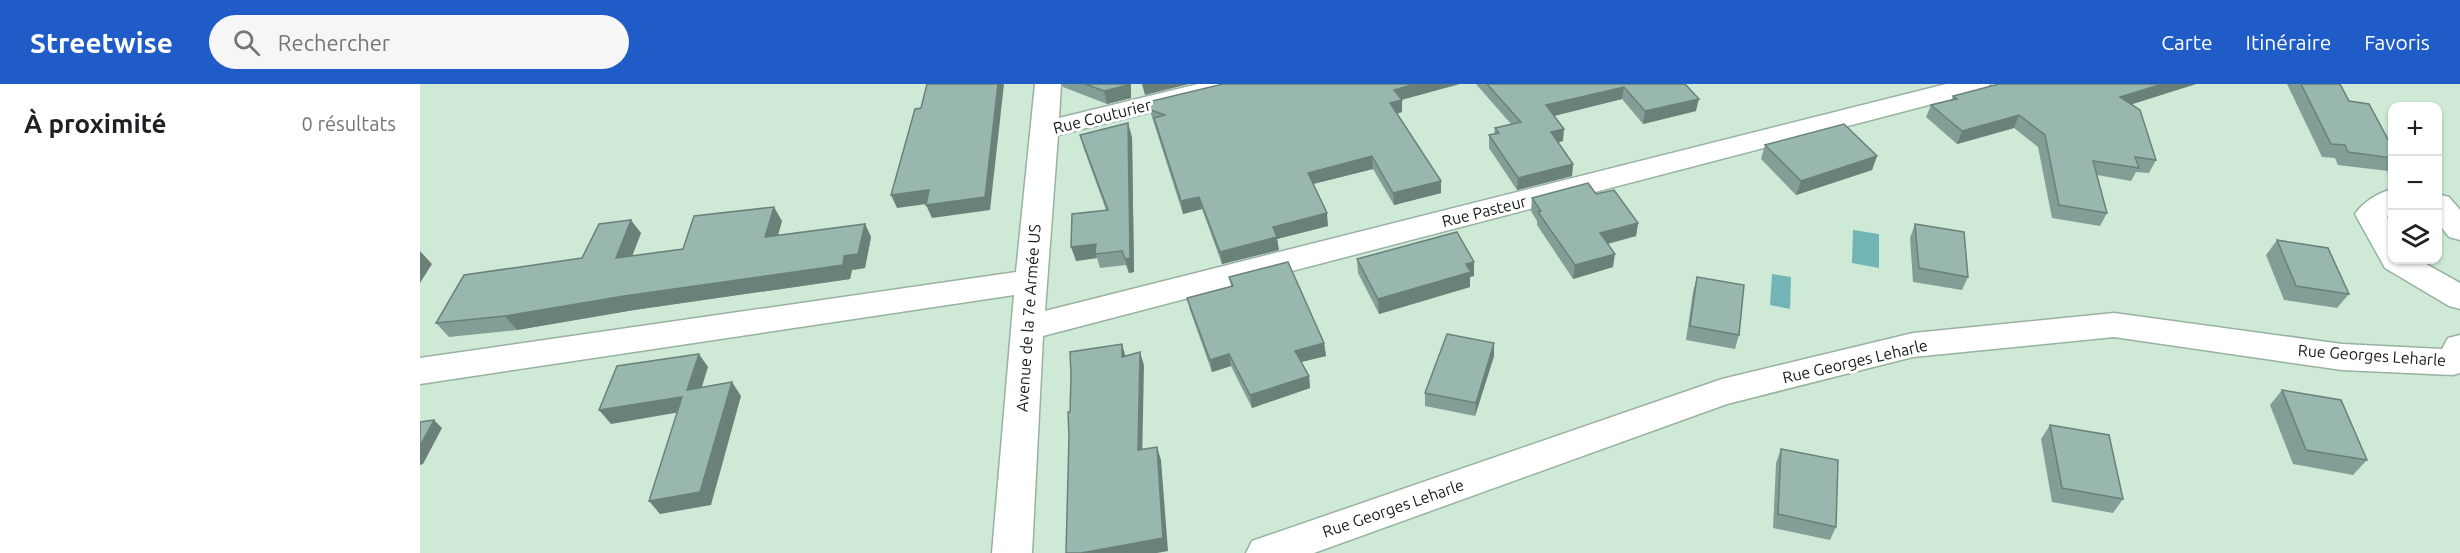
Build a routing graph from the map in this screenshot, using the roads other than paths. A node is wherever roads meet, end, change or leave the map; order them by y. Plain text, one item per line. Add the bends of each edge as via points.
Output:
1 (1048, 84) edge
2 (1231, 84) edge
3 (1977, 84) edge
4 (1043, 130) junction
5 (2388, 202) edge
6 (2442, 209) edge
7 (2460, 230) edge
8 (2388, 248) edge
9 (2403, 264) edge
10 (1030, 282) junction
11 (2460, 298) edge
12 (1027, 328) junction
13 (2460, 346) edge
14 (420, 371) edge
15 (1012, 553) edge
16 (1266, 553) edge

1 - 4 street, Avenue de la 7e Armée US
2 - 4 street, Rue Couturier
3 - 12 street, Rue Pasteur
4 - 10 street, Avenue de la 7e Armée US
5 - 8 street via 2370,214
6 - 7 street
9 - 11 street
10 - 12 street, Avenue de la 7e Armée US
10 - 14 street
12 - 15 street, Avenue de la 7e Armée US
13 - 16 street, Rue Georges Leharle via 2453,362 2342,357 2114,325 1913,345 1722,392

